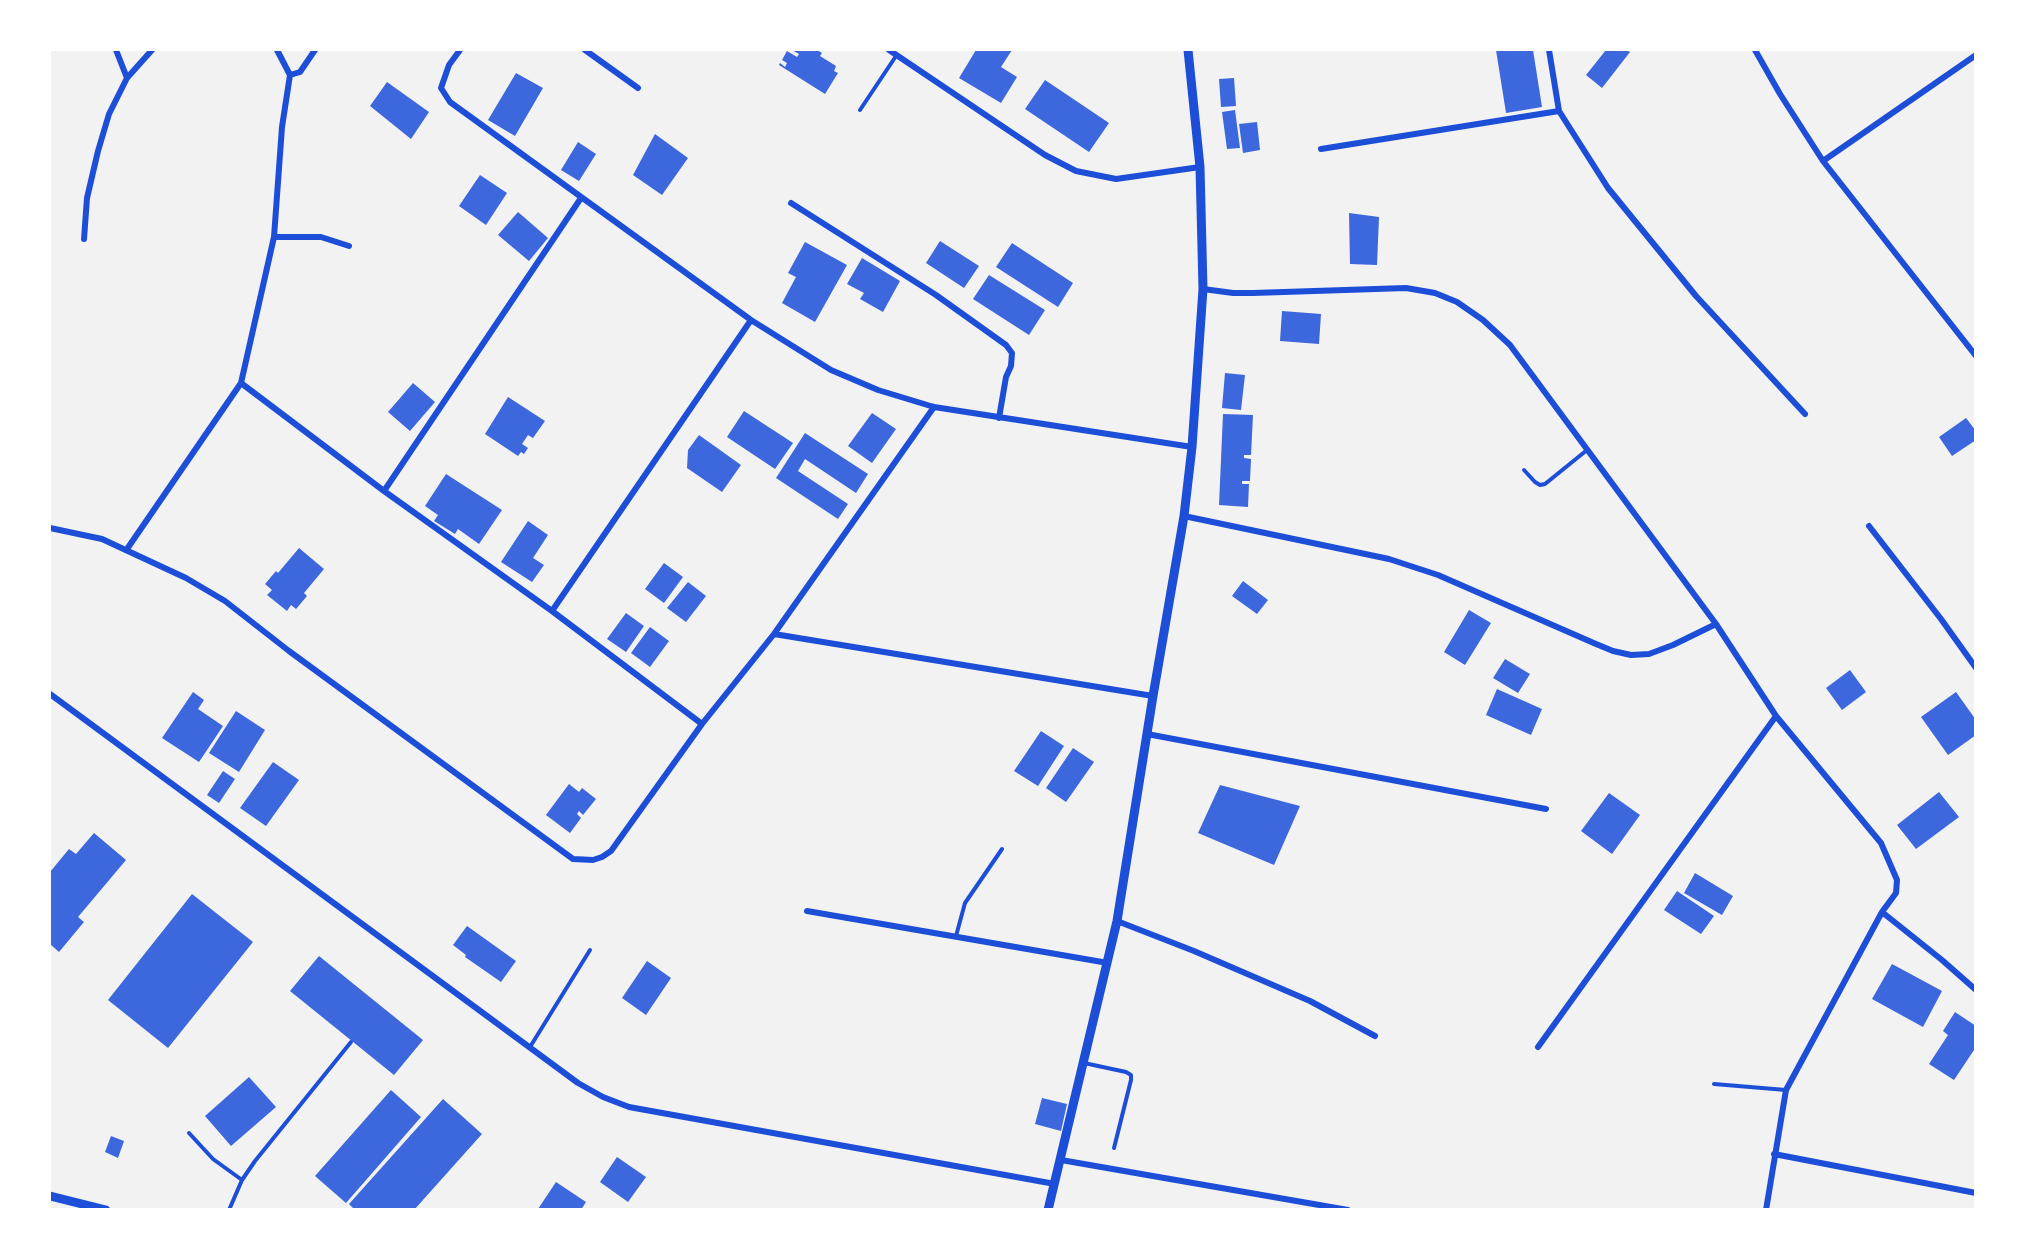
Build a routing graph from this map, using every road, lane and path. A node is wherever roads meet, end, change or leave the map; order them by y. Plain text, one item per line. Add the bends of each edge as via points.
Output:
1 (116, 50) edge
2 (152, 50) edge
3 (278, 50) edge
4 (315, 50) edge
5 (460, 50) edge
6 (585, 50) edge
7 (889, 50) edge
8 (1188, 50) edge
9 (1549, 50) edge
10 (1755, 50) edge
11 (897, 55) junction
12 (1976, 55) edge
13 (290, 75) junction
14 (127, 78) junction
15 (638, 88) dead end
16 (860, 110) dead end
17 (1559, 111) junction
18 (1321, 149) dead end
19 (1823, 161) junction
20 (1200, 167) junction
21 (581, 198) junction
22 (791, 203) dead end
23 (273, 237) junction
24 (84, 239) dead end
25 (349, 246) dead end
26 (1203, 289) junction
27 (752, 320) junction
28 (1976, 356) edge
29 (241, 383) junction
30 (934, 406) junction
31 (1806, 414) dead end
32 (999, 418) junction
33 (1192, 447) junction
34 (1587, 450) junction
35 (1524, 470) dead end
36 (384, 491) junction
37 (1184, 516) junction
38 (1869, 526) dead end
39 (50, 528) edge
40 (127, 549) junction
41 (552, 611) junction
42 (1716, 624) junction
43 (774, 634) junction
44 (1976, 668) edge
45 (50, 694) edge
46 (1153, 696) junction
47 (1776, 716) junction
48 (702, 724) junction
49 (1147, 734) junction
50 (1546, 809) dead end
51 (1002, 849) dead end
52 (807, 911) dead end
53 (1882, 912) junction
54 (1117, 921) junction
55 (956, 936) junction
56 (590, 950) dead end
57 (1108, 963) junction
58 (1976, 990) edge
59 (1375, 1036) dead end
60 (351, 1042) dead end
61 (1538, 1047) dead end
62 (530, 1048) junction
63 (1084, 1063) junction
64 (1714, 1083) dead end
65 (1786, 1090) junction
66 (189, 1133) dead end
67 (1113, 1148) dead end
68 (1774, 1154) junction
69 (1061, 1160) junction
70 (242, 1180) junction
71 (1054, 1184) junction
72 (1976, 1192) edge
73 (50, 1196) edge
74 (106, 1209) edge
75 (229, 1209) edge
76 (1048, 1209) edge
77 (1348, 1209) edge
78 (1766, 1209) edge

1 - 14 street
2 - 14 street
3 - 13 street
4 - 13 street via 300,72
5 - 21 street via 441,88 450,102
6 - 15 street
7 - 11 street
8 - 20 street
9 - 17 street
10 - 19 street
11 - 16 lane
11 - 20 street via 1045,155 1076,171 1116,179
12 - 19 street
13 - 23 street
14 - 24 street via 109,114 98,151 87,198
17 - 18 street
17 - 31 street via 1608,188 1696,296
19 - 28 street
20 - 26 street
21 - 27 street
21 - 36 street
22 - 32 street via 936,295 1006,345 1012,353 1011,366
23 - 25 street via 321,237
23 - 29 street
26 - 33 street
26 - 34 street via 1253,293 1406,288 1457,302 1510,345
27 - 30 street via 831,370 878,390
27 - 41 street
29 - 36 street
29 - 40 street
30 - 32 street
30 - 43 street
32 - 33 street
33 - 37 street
34 - 35 lane via 1540,486
34 - 42 street
36 - 41 street
37 - 42 street via 1389,559 1438,575 1596,644 1631,655 1649,654
37 - 46 street
38 - 44 street
39 - 40 street via 102,538
40 - 48 street via 225,601 573,859 593,860 611,851
41 - 48 street
42 - 47 street
43 - 46 street
43 - 48 street
45 - 62 street
46 - 49 street
47 - 53 street via 1881,843 1898,880 1896,894
47 - 61 street
49 - 50 street
49 - 54 street
51 - 55 lane via 965,903
52 - 55 street
53 - 58 street
53 - 65 street
54 - 57 street
54 - 59 street via 1300,996
55 - 57 street
56 - 62 lane
57 - 63 street
60 - 70 lane
62 - 71 street via 578,1083 629,1107
63 - 67 lane via 1131,1075
63 - 69 street
64 - 65 lane
65 - 68 street
66 - 70 lane via 213,1159
68 - 72 street
68 - 78 street
69 - 71 street
69 - 77 street
70 - 75 lane
71 - 76 street
73 - 74 street

